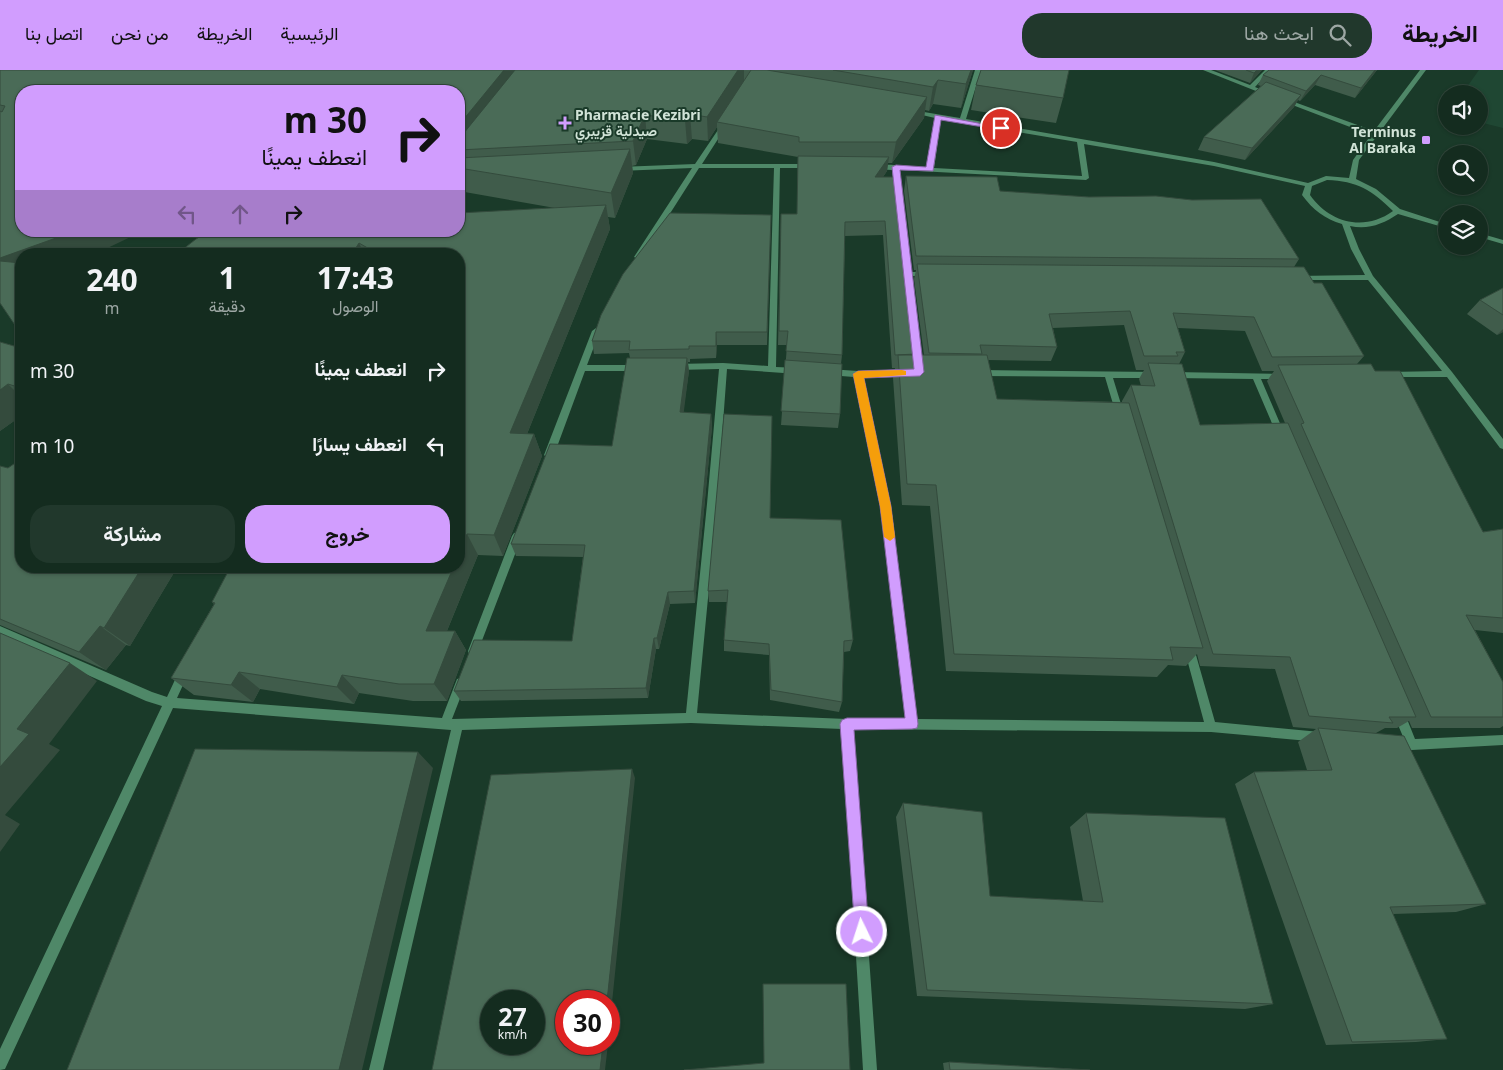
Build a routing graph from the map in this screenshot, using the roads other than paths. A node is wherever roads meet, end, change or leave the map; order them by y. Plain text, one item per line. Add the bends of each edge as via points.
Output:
1 (978, 70) edge
2 (1206, 70) edge
3 (1268, 70) edge
4 (1423, 70) edge
5 (1251, 87) junction
6 (908, 112) edge
7 (729, 116) edge
8 (938, 117) junction
9 (962, 121) junction
10 (1374, 134) junction
11 (1080, 142) junction
12 (697, 166) junction
13 (777, 166) junction
14 (817, 166) edge
15 (866, 167) edge
16 (896, 167) junction
17 (930, 169) junction
18 (609, 170) edge
19 (1352, 180) junction
20 (1309, 186) junction
21 (1397, 211) junction
22 (1344, 223) junction
23 (1438, 224) edge
24 (1488, 238) edge
25 (1503, 242) edge
26 (630, 269) edge
27 (906, 274) junction
28 (936, 274) edge
29 (1370, 277) junction
30 (1291, 278) edge
31 (602, 319) edge
32 (723, 366) junction
33 (668, 367) edge
34 (582, 368) junction
35 (649, 368) edge
36 (772, 369) junction
37 (810, 371) edge
38 (820, 372) edge
39 (920, 372) junction
40 (930, 372) edge
41 (969, 373) edge
42 (858, 374) junction
43 (1108, 374) junction
44 (1449, 374) junction
45 (1382, 375) edge
46 (1256, 376) junction
47 (1295, 376) edge
48 (1122, 420) edge
49 (1503, 446) edge
50 (1287, 449) edge
51 (543, 469) edge
52 (522, 523) edge
53 (0, 631) edge
54 (1184, 633) edge
55 (190, 660) edge
56 (470, 660) edge
57 (466, 670) edge
58 (1394, 700) edge
59 (169, 702) junction
60 (691, 718) junction
61 (445, 724) junction
62 (847, 724) junction
63 (912, 724) junction
64 (458, 726) junction
65 (1211, 727) junction
66 (1336, 738) edge
67 (1503, 740) edge
68 (1384, 742) edge
69 (1412, 745) junction
70 (0, 1064) edge
71 (376, 1070) edge
72 (870, 1070) edge

1 - 9 street
2 - 5 street
3 - 5 street
4 - 10 street
5 - 10 street
6 - 8 street
7 - 12 street
8 - 9 street
8 - 17 street
9 - 11 street
10 - 19 street via 1356,160
11 - 17 street via 1086,178
11 - 20 street via 1214,164
12 - 13 street
12 - 18 street
12 - 26 street
13 - 14 street
13 - 36 street
15 - 16 street
16 - 17 street
16 - 27 street
19 - 20 street via 1326,178
19 - 21 street via 1382,194
20 - 22 street via 1306,194 1312,205
21 - 22 street via 1374,224
21 - 23 street
22 - 29 street
24 - 25 street
27 - 28 street
27 - 39 street
29 - 30 street
29 - 44 street
31 - 34 street
32 - 33 street
32 - 36 street
32 - 60 street
34 - 35 street
34 - 51 street
36 - 37 street
38 - 42 street
39 - 40 street
39 - 42 street
41 - 43 street
42 - 63 street via 886,506
43 - 46 street
43 - 48 street
44 - 45 street
44 - 49 street
46 - 47 street
46 - 50 street
52 - 56 street
53 - 59 street via 150,697
54 - 65 street
55 - 59 street
57 - 61 street
58 - 69 street
59 - 61 street
59 - 70 street
60 - 62 street
60 - 64 street
61 - 64 street
62 - 63 street
62 - 72 street
63 - 65 street
64 - 71 street
65 - 66 street
67 - 69 street
68 - 69 street

